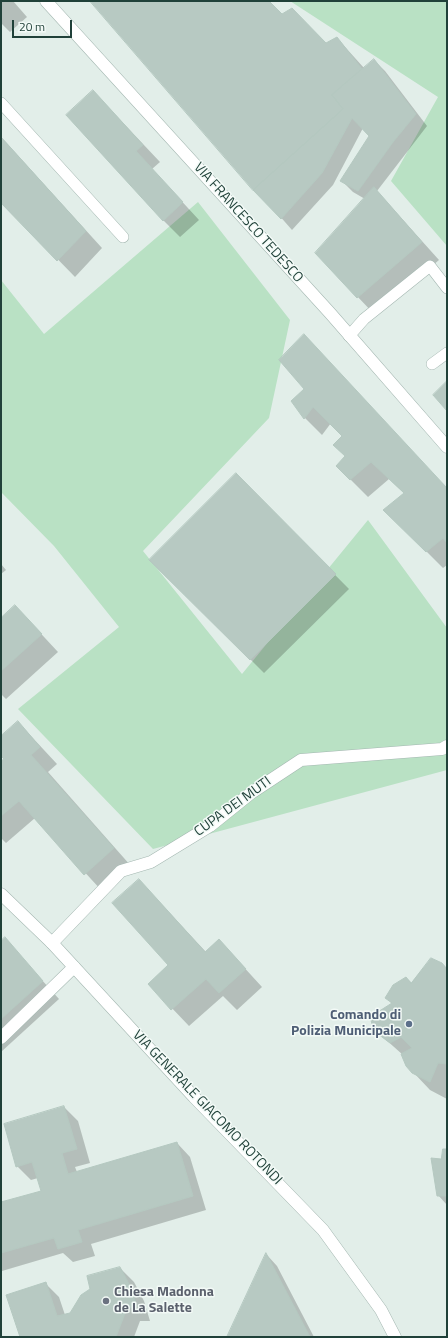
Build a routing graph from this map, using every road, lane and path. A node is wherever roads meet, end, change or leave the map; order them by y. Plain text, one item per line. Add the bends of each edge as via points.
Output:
1 (46, 1) edge
2 (1, 103) edge
3 (124, 237) dead end
4 (447, 288) edge
5 (349, 336) junction
6 (447, 353) edge
7 (432, 364) dead end
8 (447, 447) edge
9 (447, 746) edge
10 (1, 894) edge
11 (52, 943) junction
12 (74, 967) junction
13 (1, 1038) edge
14 (395, 1337) edge

1 - 5 street, VIA FRANCESCO TEDESCO
2 - 3 lane
4 - 5 lane via 430,266 364,319
5 - 8 street, VIA FRANCESCO TEDESCO
6 - 7 lane
9 - 11 street, CUPA DEI MUTI via 301,760 251,793 210,826 151,862 121,871
10 - 11 street, VIA GENERALE GIACOMO ROTONDI
11 - 12 street, VIA GENERALE GIACOMO ROTONDI
12 - 13 street
12 - 14 street, VIA GENERALE GIACOMO ROTONDI via 194,1097 323,1230 381,1310

